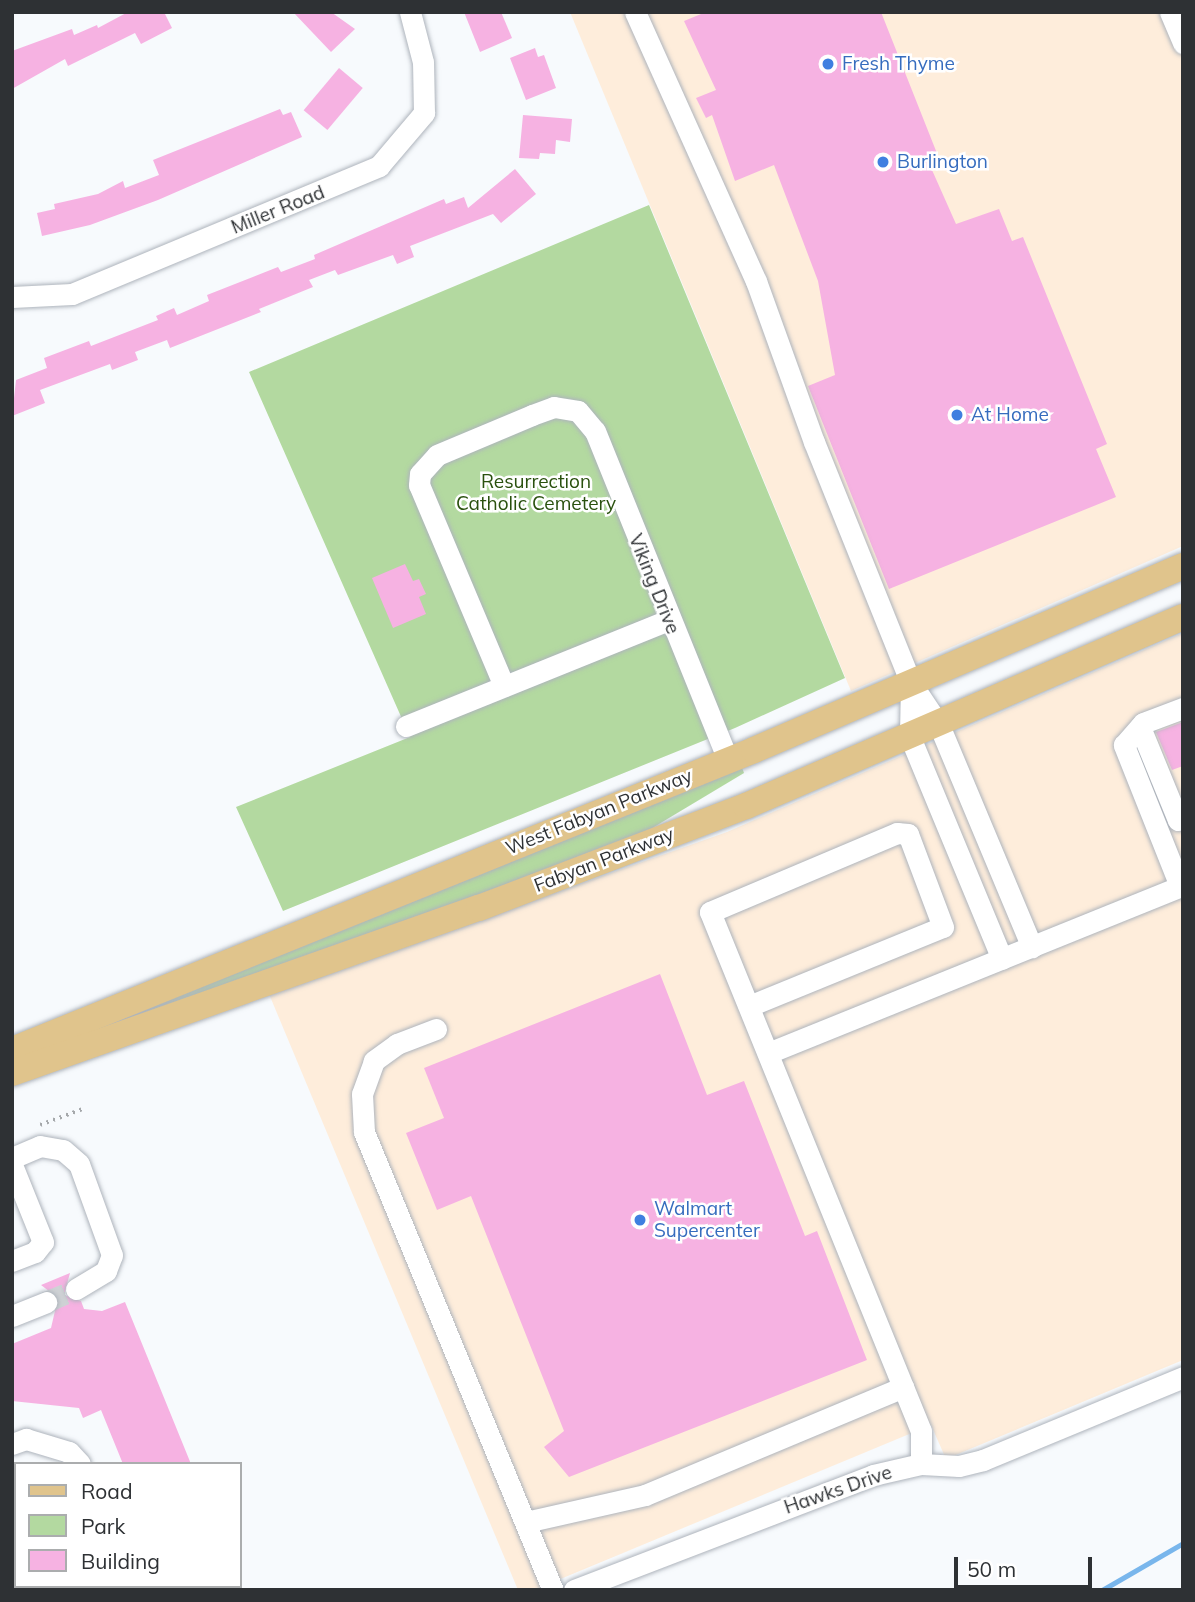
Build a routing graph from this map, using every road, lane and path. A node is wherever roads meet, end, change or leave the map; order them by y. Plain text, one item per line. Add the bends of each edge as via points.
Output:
1 (410, 12) edge
2 (635, 12) edge
3 (1170, 12) edge
4 (1183, 44) edge
5 (12, 297) edge
6 (1183, 566) edge
7 (1183, 617) edge
8 (667, 620) junction
9 (1183, 626) edge
10 (1152, 630) junction
11 (911, 683) junction
12 (504, 686) junction
13 (1183, 708) edge
14 (939, 725) junction
15 (406, 726) dead end
16 (1140, 727) junction
17 (910, 737) junction
18 (728, 760) junction
19 (1183, 818) edge
20 (1181, 886) edge
21 (1032, 947) junction
22 (1002, 959) junction
23 (749, 1006) junction
24 (436, 1029) dead end
25 (12, 1050) edge
26 (768, 1054) junction
27 (12, 1073) edge
28 (85, 1108) dead end
29 (36, 1127) dead end
30 (12, 1158) edge
31 (12, 1165) edge
32 (12, 1261) edge
33 (76, 1289) tunnel mouth
34 (46, 1302) tunnel mouth
35 (12, 1316) edge
36 (1183, 1377) edge
37 (903, 1387) junction
38 (12, 1444) edge
39 (77, 1462) edge
40 (920, 1464) junction
41 (526, 1522) junction
42 (553, 1590) edge
43 (574, 1590) edge

1 - 5 street, Miller Road via 423,62 425,113 379,166 72,294
2 - 11 street via 756,281 814,442
3 - 4 street
6 - 11 main road, West Fabyan Parkway
7 - 10 main road, Fabyan Parkway
8 - 12 street
8 - 12 street, Viking Drive via 595,431 578,411 554,407 533,415 437,455 420,474 419,485
8 - 18 street, Viking Drive
9 - 10 street
10 - 14 main road, Fabyan Parkway
11 - 14 street
11 - 17 street
11 - 18 main road, West Fabyan Parkway
12 - 15 street
13 - 16 street
14 - 17 main road, Fabyan Parkway
14 - 21 street
16 - 19 street via 1178,820
16 - 20 street via 1124,745
17 - 22 street
17 - 27 main road, Fabyan Parkway via 479,908
18 - 25 main road, West Fabyan Parkway
20 - 21 street
21 - 22 street
22 - 26 street
23 - 23 street via 943,927 908,834 897,833 710,912
23 - 26 street
24 - 41 street via 397,1044 374,1061 362,1094 364,1132
26 - 37 street
28 - 29 path
30 - 33 street via 40,1146 63,1150 79,1164 112,1255 106,1271
31 - 32 street via 43,1242 35,1252
34 - 35 street
36 - 40 street, Hawks Drive via 984,1460 959,1466
37 - 40 street via 921,1431
37 - 41 street via 645,1495
38 - 39 street via 26,1439 69,1452
40 - 43 street, Hawks Drive via 873,1475
41 - 42 street

